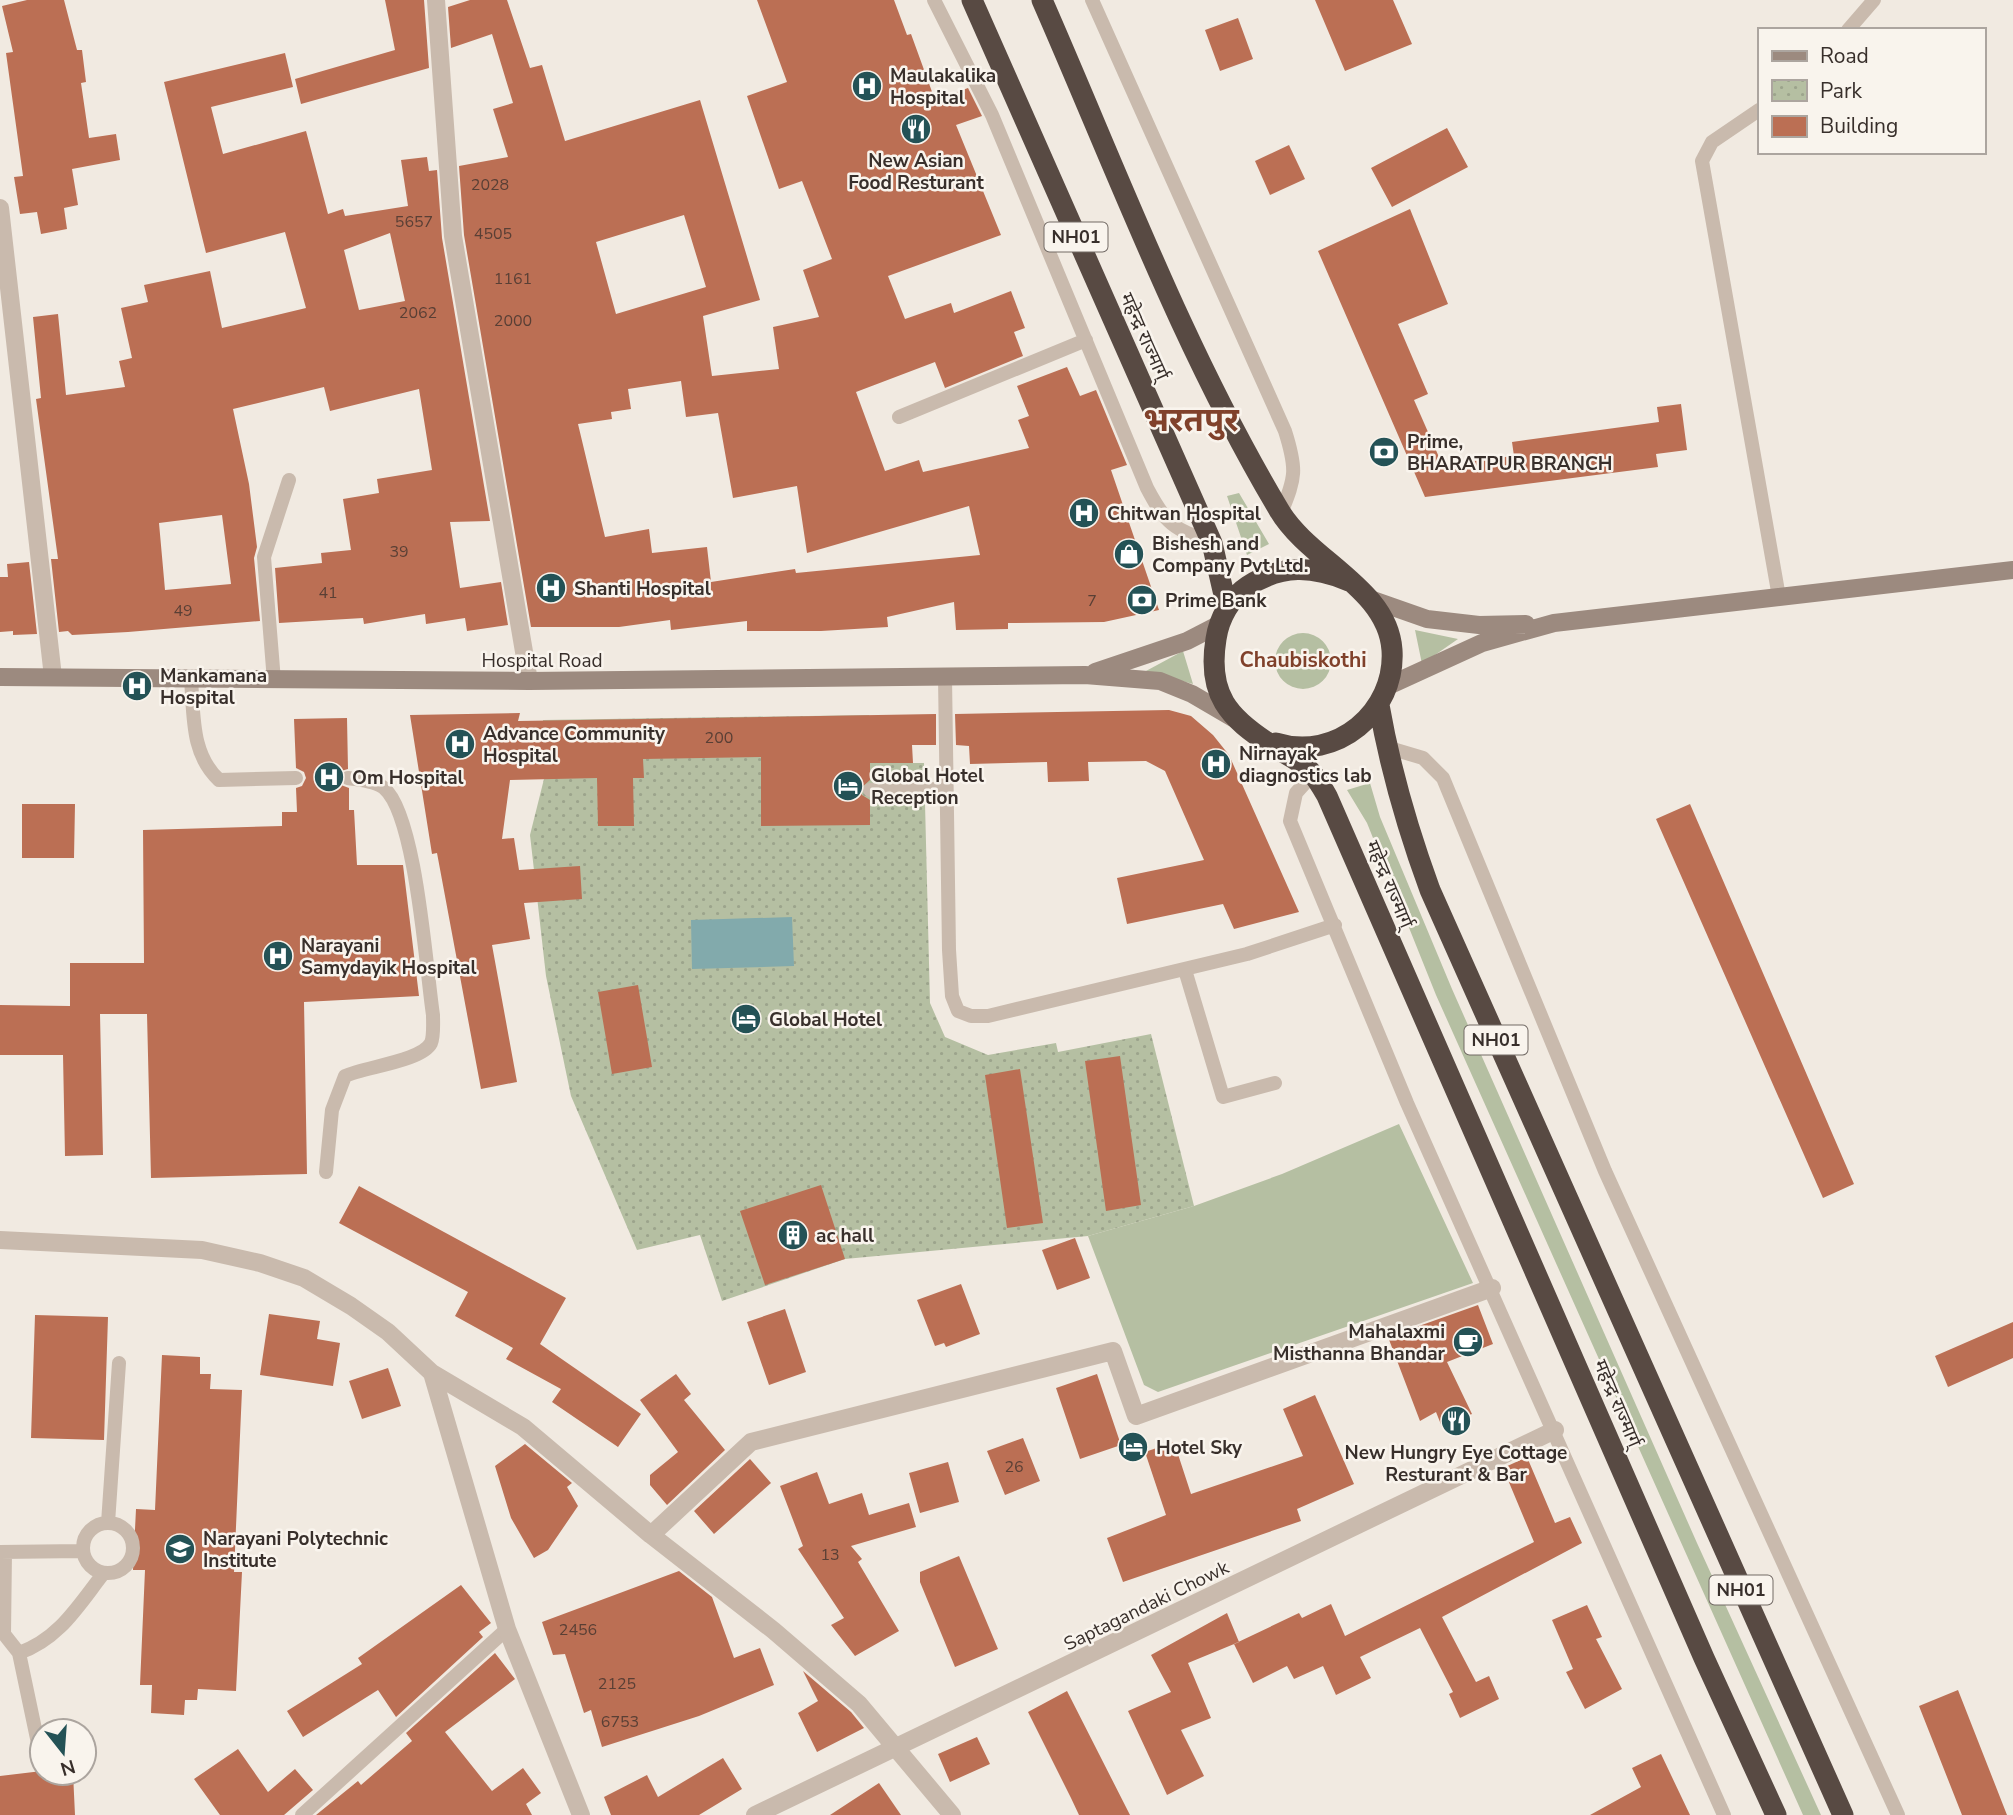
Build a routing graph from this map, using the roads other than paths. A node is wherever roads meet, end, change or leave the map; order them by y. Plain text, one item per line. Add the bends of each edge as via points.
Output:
1 (436, 0) edge
2 (934, 0) edge
3 (972, 0) edge
4 (1042, 0) edge
5 (1092, 0) edge
6 (1874, 0) edge
7 (1849, 28) edge
8 (1758, 111) edge
9 (0, 208) edge
10 (1086, 340) junction
11 (899, 417) dead end
12 (289, 480) dead end
13 (1281, 513) junction
14 (1212, 543) junction
15 (2013, 570) edge
16 (1349, 581) junction
17 (1779, 597) junction
18 (1370, 599) junction
19 (1222, 616) junction
20 (1554, 623) junction
21 (1085, 676) junction
22 (0, 677) edge
23 (53, 677) junction
24 (945, 677) junction
25 (191, 680) junction
26 (274, 681) junction
27 (529, 681) junction
28 (1384, 695) junction
29 (1236, 720) junction
30 (1261, 739) junction
31 (1386, 747) junction
32 (1313, 775) junction
33 (296, 778) dead end
34 (348, 778) dead end
35 (946, 789) junction
36 (870, 790) dead end
37 (1335, 925) junction
38 (1185, 970) junction
39 (1275, 1083) dead end
40 (326, 1172) dead end
41 (0, 1240) edge
42 (1492, 1288) junction
43 (119, 1363) dead end
44 (432, 1373) junction
45 (1555, 1430) junction
46 (108, 1523) junction
47 (651, 1535) junction
48 (82, 1551) junction
49 (3, 1552) edge
50 (103, 1574) junction
51 (507, 1629) junction
52 (19, 1653) junction
53 (32, 1717) edge
54 (895, 1750) junction
55 (302, 1815) edge
56 (581, 1815) edge
57 (755, 1815) edge
58 (952, 1815) edge
59 (1724, 1815) edge
60 (1776, 1815) edge
61 (1843, 1815) edge
62 (1898, 1815) edge

1 - 27 street via 453,236
2 - 10 lane via 992,115
3 - 14 highway, महेन्द्र राज्मार्ग् / NH01
4 - 13 highway, महेन्द्र राज्मार्ग् / NH01 via 1216,395
5 - 13 lane via 1285,431 1294,481
6 - 7 lane
8 - 17 lane via 1713,142 1702,161
9 - 23 street
10 - 11 lane
10 - 14 lane via 1160,512 1175,529
12 - 26 lane via 264,557
13 - 16 highway, महेन्द्र राज्मार्ग् / NH01 via 1305,544
14 - 19 highway, महेन्द्र राज्मार्ग् / NH01
15 - 17 street
16 - 18 highway, महेन्द्र राज्मार्ग् / NH01
16 - 19 highway via 1324,570 1296,568 1269,574 1245,588
17 - 20 street
18 - 20 street via 1427,619 1479,625
18 - 28 highway, महेन्द्र राज्मार्ग् / NH01 via 1385,623 1392,650
19 - 21 street, Hospital Road via 1187,640
19 - 29 highway, महेन्द्र राज्मार्ग् / NH01 via 1211,666 1219,695
20 - 28 street via 1482,643
21 - 24 street, Hospital Road
21 - 29 street, Hospital Road via 1160,681
22 - 23 street, Hospital Road
23 - 25 street, Hospital Road
24 - 27 street, Hospital Road
24 - 35 lane
25 - 26 street, Hospital Road
25 - 33 lane via 197,748 207,769 219,780
26 - 27 street, Hospital Road
28 - 30 highway via 1362,725 1339,740 1314,747 1287,747
28 - 31 highway, महेन्द्र राज्मार्ग् / NH01
29 - 30 highway, महेन्द्र राज्मार्ग् / NH01
30 - 32 highway, महेन्द्र राज्मार्ग् / NH01
31 - 61 highway, महेन्द्र राज्मार्ग् / NH01 via 1430,890
31 - 62 lane via 1423,758 1443,778 1605,1171
32 - 37 lane via 1296,793 1290,821
32 - 60 highway, महेन्द्र राज्मार्ग् / NH01 via 1338,818
34 - 40 lane via 382,785 396,800 406,830 433,1015 432,1042 424,1051 404,1059 345,1076 332,1110
35 - 36 lane
35 - 38 lane via 949,950 952,996 958,1011 988,1016
37 - 38 lane
37 - 42 lane via 1407,1103
38 - 39 lane via 1223,1097
41 - 44 street via 202,1250 260,1263 304,1278 351,1306 388,1332
42 - 45 lane
42 - 47 street via 1136,1416 1113,1351 751,1442
43 - 46 lane
44 - 47 street via 523,1427
44 - 51 street
45 - 54 street, Saptagandaki Chowk
45 - 59 lane
46 - 48 lane via 89,1530
46 - 50 lane via 125,1529 133,1552 126,1566
47 - 54 street via 859,1704
48 - 49 lane
48 - 50 lane via 89,1566
49 - 52 lane via 4,1634
50 - 52 lane via 57,1633
51 - 55 lane
51 - 56 street
52 - 53 lane
54 - 57 street, Saptagandaki Chowk
54 - 58 street

